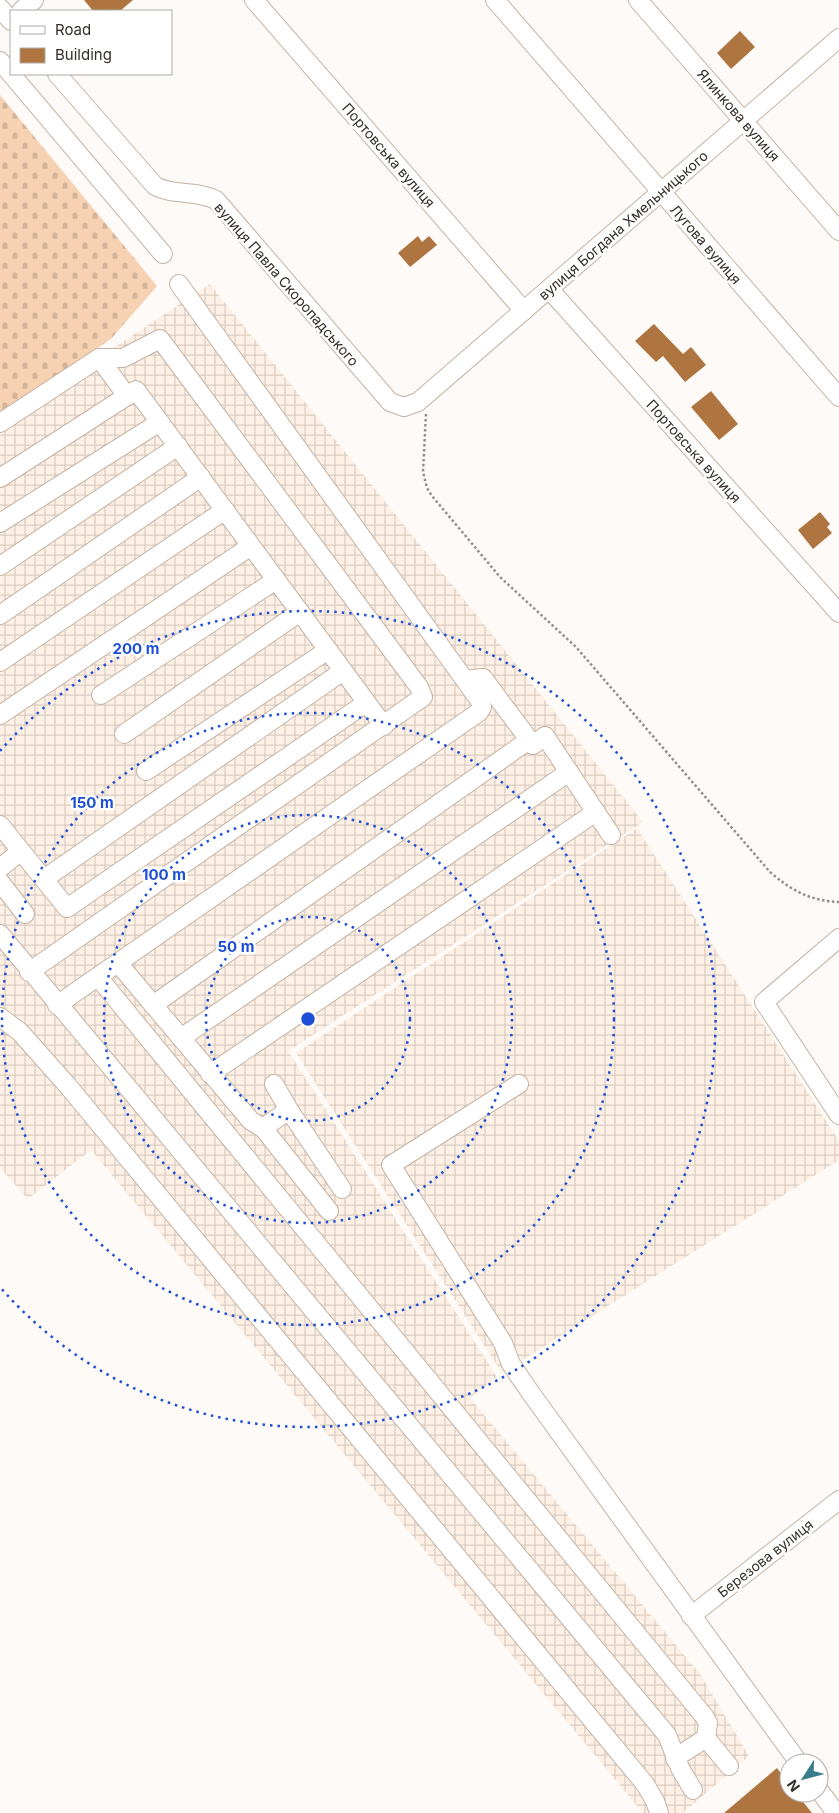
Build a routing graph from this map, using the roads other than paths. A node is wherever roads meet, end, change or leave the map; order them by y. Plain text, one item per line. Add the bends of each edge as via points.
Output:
1 (34, 0) edge
2 (254, 0) edge
3 (495, 0) edge
4 (638, 0) edge
5 (20, 10) edge
6 (839, 38) edge
7 (0, 61) edge
8 (10, 73) edge
9 (12, 75) edge
10 (58, 75) edge
11 (743, 120) junction
12 (660, 192) junction
13 (839, 231) edge
14 (163, 254) dead end
15 (179, 284) dead end
16 (549, 289) junction
17 (524, 310) junction
18 (99, 358) junction
19 (128, 396) junction
20 (839, 397) edge
21 (411, 405) joint
22 (160, 422) junction
23 (0, 423) edge
24 (178, 446) junction
25 (201, 477) junction
26 (0, 478) edge
27 (225, 510) junction
28 (0, 523) edge
29 (251, 546) junction
30 (0, 566) edge
31 (276, 580) junction
32 (300, 612) junction
33 (839, 613) edge
34 (0, 615) edge
35 (328, 650) junction
36 (0, 662) edge
37 (343, 671) junction
38 (464, 680) junction
39 (101, 695) dead end
40 (366, 703) junction
41 (0, 715) edge
42 (384, 726) junction
43 (124, 734) dead end
44 (529, 740) junction
45 (146, 771) dead end
46 (569, 772) junction
47 (596, 812) junction
48 (0, 825) edge
49 (611, 835) dead end
50 (21, 851) junction
51 (0, 868) edge
52 (44, 879) junction
53 (0, 882) edge
54 (25, 914) dead end
55 (0, 934) edge
56 (839, 938) edge
57 (118, 963) junction
58 (30, 972) junction
59 (98, 977) junction
60 (152, 1004) junction
61 (57, 1005) junction
62 (0, 1017) edge
63 (180, 1038) junction
64 (210, 1074) junction
65 (274, 1084) dead end
66 (519, 1084) dead end
67 (289, 1110) junction
68 (839, 1115) edge
69 (264, 1128) junction
70 (342, 1189) dead end
71 (329, 1212) dead end
72 (839, 1500) edge
73 (691, 1616) junction
74 (706, 1738) junction
75 (792, 1753) edge
76 (675, 1758) junction
77 (729, 1766) dead end
78 (693, 1790) dead end
79 (659, 1813) edge

1 - 5 street
2 - 17 street, Портовська вулиця
3 - 12 street, Лугова вулиця
4 - 11 street, Ялинкова вулиця
6 - 11 street, вулиця Богдана Хмельницького
7 - 8 street
9 - 14 street
10 - 21 street, вулиця Павла Скоропадського via 155,186 162,190 207,195 216,200 390,402
11 - 12 street, вулиця Богдана Хмельницького
11 - 13 street, Ялинкова вулиця
12 - 16 street, вулиця Богдана Хмельницького
12 - 20 street, Лугова вулиця
15 - 38 street
16 - 17 street, вулиця Богдана Хмельницького
16 - 33 street, Портовська вулиця
17 - 21 street, вулиця Богдана Хмельницького
18 - 19 street
18 - 23 street
18 - 42 street via 123,358 160,339 165,343 420,687 423,696
19 - 22 street via 136,390
19 - 26 street
22 - 24 street
22 - 28 street
24 - 25 street
24 - 30 street
25 - 27 street
25 - 34 street
27 - 29 street
27 - 36 street
29 - 31 street
29 - 41 street
31 - 32 street
31 - 39 street
32 - 35 street
32 - 43 street
35 - 37 street
35 - 45 street
37 - 40 street
37 - 52 street
38 - 44 street via 483,678
38 - 57 street via 480,701 480,712
40 - 42 street
40 - 52 street via 67,908
42 - 58 street
44 - 46 street via 533,745 545,736
44 - 60 street
46 - 47 street
46 - 63 street
47 - 49 street
47 - 64 street
48 - 50 street
50 - 51 street
50 - 52 street
53 - 54 street
55 - 58 street
56 - 68 street via 764,1002
57 - 59 street
57 - 60 street
58 - 61 street
59 - 61 street
59 - 74 street via 704,1716 708,1723
60 - 63 street
61 - 76 street via 667,1735
62 - 79 street via 41,1054 169,1208 645,1784 656,1801
63 - 64 street
64 - 69 street via 251,1120
65 - 67 street
66 - 73 street via 391,1165 503,1343 511,1364
67 - 69 street
67 - 70 street
69 - 71 street
72 - 73 street, Березова вулиця
73 - 75 street
74 - 76 street
74 - 77 street
76 - 78 street

